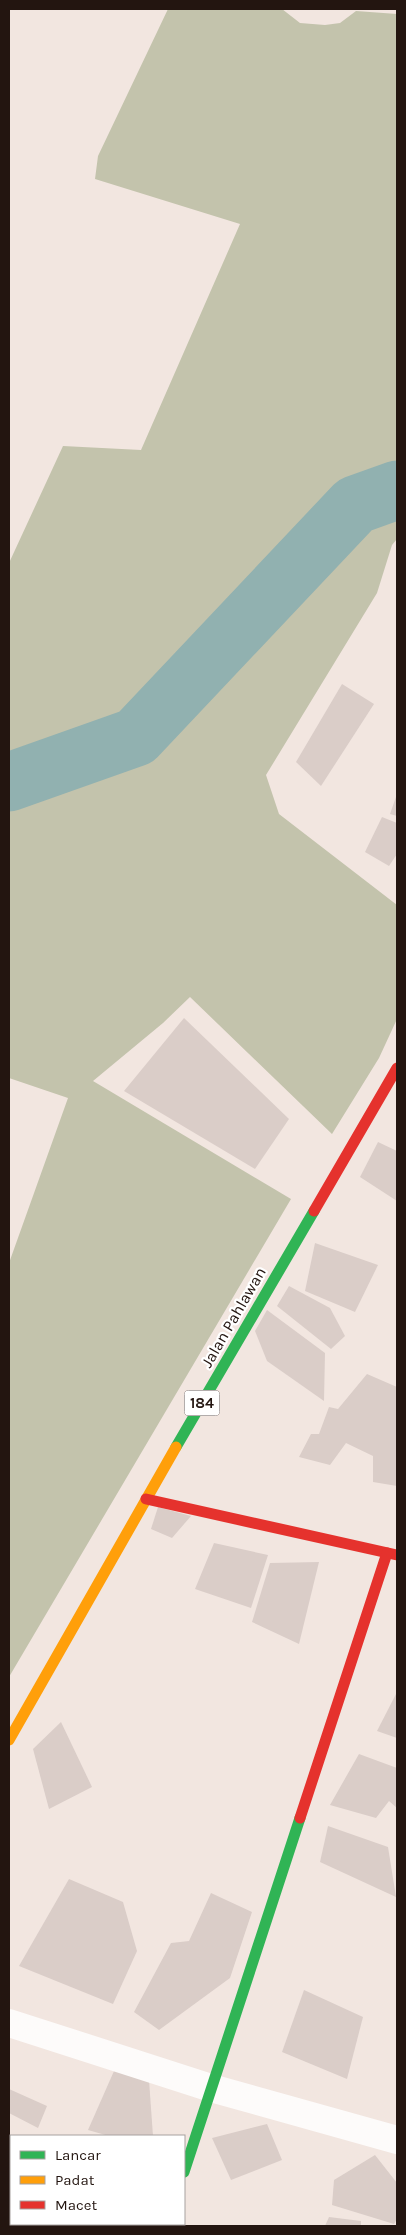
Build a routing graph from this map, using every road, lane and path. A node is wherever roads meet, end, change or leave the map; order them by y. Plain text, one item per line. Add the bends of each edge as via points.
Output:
1 (397, 1068) edge
2 (146, 1499) junction
3 (392, 1554) edge
4 (9, 1740) edge
5 (9, 2023) edge
6 (211, 2088) junction
7 (397, 2140) edge
8 (185, 2169) edge

1 - 2 street, Jalan Pahlawan / 184
2 - 3 street
2 - 4 street, Jalan Pahlawan / 184
3 - 6 street
5 - 6 street
6 - 7 street
6 - 8 street

